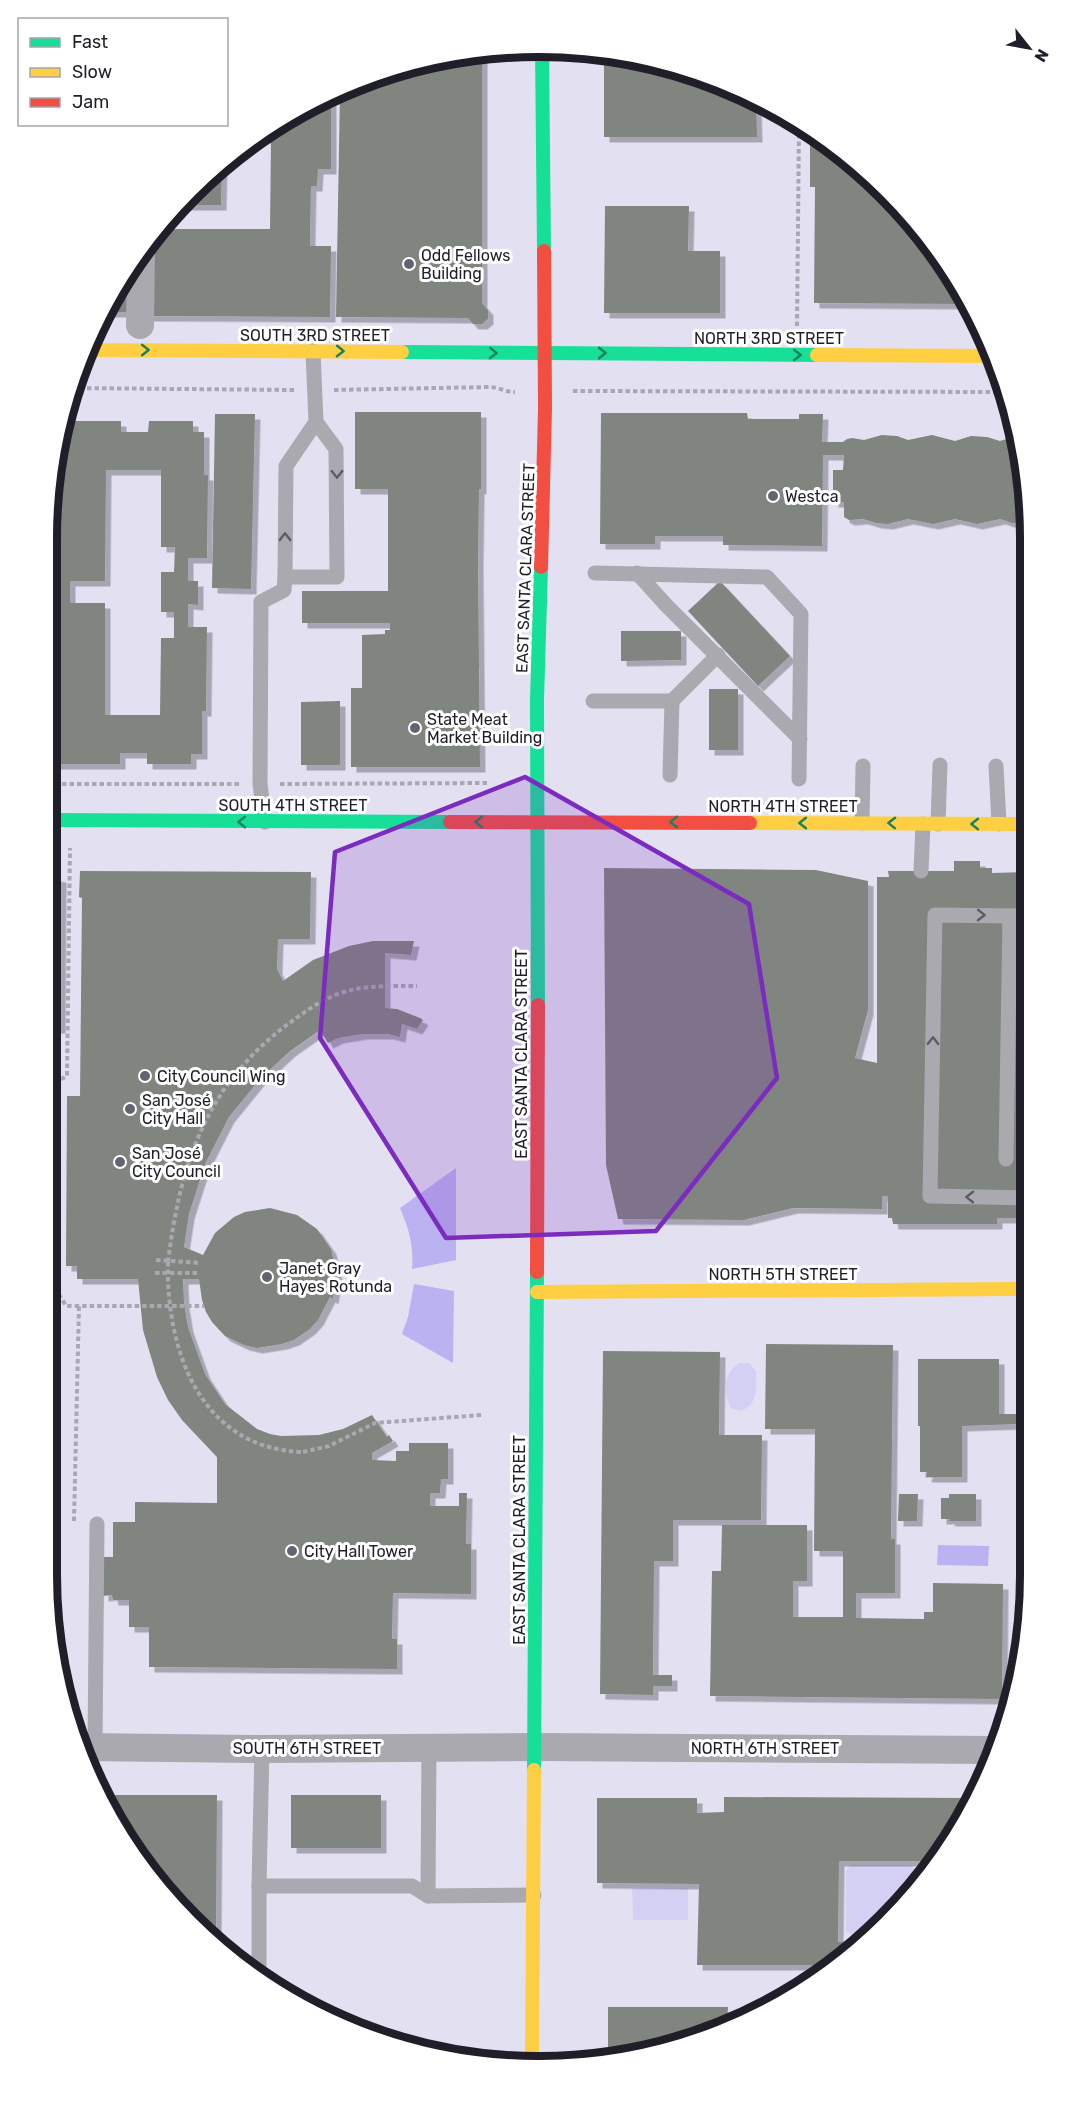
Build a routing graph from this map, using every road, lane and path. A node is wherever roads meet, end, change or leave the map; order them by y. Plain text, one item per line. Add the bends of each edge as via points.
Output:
1 (542, 57) edge
2 (799, 134) edge
3 (141, 267) edge
4 (141, 325) dead end
5 (797, 327) dead end
6 (96, 350) edge
7 (314, 351) junction
8 (544, 354) junction
9 (984, 356) edge
10 (597, 390) dead end
11 (997, 392) edge
12 (316, 422) junction
13 (595, 573) dead end
14 (637, 573) junction
15 (285, 577) junction
16 (718, 655) junction
17 (593, 701) dead end
18 (672, 701) junction
19 (800, 739) junction
20 (940, 765) dead end
21 (862, 766) dead end
22 (996, 766) dead end
23 (670, 775) dead end
24 (800, 779) dead end
25 (57, 820) edge
26 (71, 821) junction
27 (265, 822) junction
28 (538, 822) junction
29 (862, 823) junction
30 (930, 824) junction
31 (999, 824) junction
32 (1020, 824) edge
33 (921, 871) dead end
34 (1010, 916) junction
35 (1020, 916) edge
36 (417, 986) dead end
37 (57, 1082) edge
38 (1006, 1159) dead end
39 (1020, 1198) edge
40 (156, 1260) dead end
41 (168, 1262) junction
42 (201, 1263) dead end
43 (155, 1273) dead end
44 (198, 1273) dead end
45 (1020, 1289) edge
46 (57, 1291) edge
47 (537, 1292) junction
48 (79, 1306) junction
49 (204, 1306) dead end
50 (481, 1414) dead end
51 (97, 1524) dead end
52 (74, 1531) dead end
53 (88, 1743) edge
54 (90, 1747) edge
55 (429, 1747) junction
56 (535, 1747) junction
57 (262, 1749) junction
58 (986, 1750) edge
59 (259, 1886) junction
60 (534, 1895) junction
61 (428, 1896) junction
62 (259, 1966) edge
63 (532, 2056) edge

1 - 8 main road, EAST SANTA CLARA STREET
2 - 5 path
3 - 4 street
6 -> 7 main road, SOUTH 3RD STREET
7 -> 8 main road, SOUTH 3RD STREET
7 - 12 lane
8 -> 9 main road, NORTH 3RD STREET
8 - 28 main road, EAST SANTA CLARA STREET
10 - 11 path
15 -> 12 lane via 286,466
12 -> 15 lane via 336,449 338,577
13 - 14 lane
14 - 16 lane
14 - 19 lane via 767,577 801,614
15 - 27 lane via 284,590 261,602 260,784
16 - 18 lane
16 - 19 lane
17 - 18 lane
18 - 23 lane
19 - 24 lane
20 - 30 lane
21 - 29 lane
22 - 31 lane
25 - 26 main road, SOUTH 4TH STREET
27 -> 26 main road, SOUTH 4TH STREET
26 - 37 path via 67,1077
28 -> 27 main road, SOUTH 4TH STREET
29 -> 28 main road, NORTH 4TH STREET
28 - 47 main road, EAST SANTA CLARA STREET
30 -> 29 main road, NORTH 4TH STREET
31 -> 30 main road, NORTH 4TH STREET
30 - 33 lane
31 - 32 main road, NORTH 4TH STREET
34 - 35 lane
34 - 38 lane
39 -> 34 lane via 930,1196 935,915
36 - 41 path via 371,987 331,997 272,1036 250,1058 214,1106 192,1148 178,1193
40 - 41 path
41 - 42 path
41 - 50 path, bridge via 174,1328 197,1393 214,1414 257,1444 303,1452 329,1446 375,1423
43 - 44 path, bridge
45 - 47 main road, NORTH 5TH STREET
46 - 48 path via 66,1306
47 - 56 main road, EAST SANTA CLARA STREET
48 - 49 path
48 - 52 path
51 - 53 lane
54 - 57 street, SOUTH 6TH STREET
55 - 56 street, SOUTH 6TH STREET
55 - 57 street, SOUTH 6TH STREET
55 - 61 lane
56 - 58 street, NORTH 6TH STREET
56 - 60 main road, EAST SANTA CLARA STREET
57 - 59 lane
59 - 61 lane via 411,1886
59 - 62 lane
60 - 61 lane
60 - 63 main road, EAST SANTA CLARA STREET

